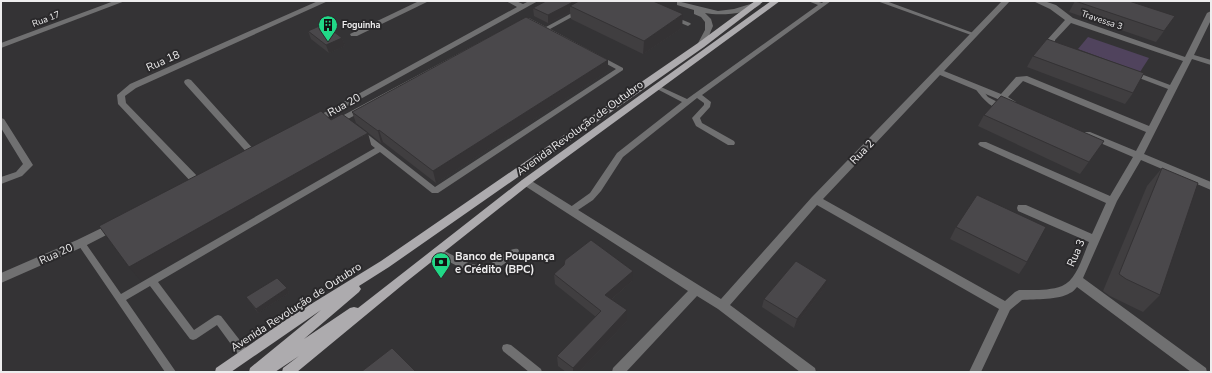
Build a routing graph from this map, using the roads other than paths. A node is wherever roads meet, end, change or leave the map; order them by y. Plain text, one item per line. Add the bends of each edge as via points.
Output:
1 (121, 1) edge
2 (324, 1) edge
3 (425, 1) edge
4 (510, 1) edge
5 (534, 1) edge
6 (598, 1) edge
7 (776, 1) edge
8 (812, 1) edge
9 (880, 1) edge
10 (1006, 1) edge
11 (1037, 1) edge
12 (678, 2) edge
13 (759, 2) edge
14 (825, 3) edge
15 (523, 7) junction
16 (1211, 13) edge
17 (668, 16) edge
18 (1070, 20) junction
19 (688, 24) dead end
20 (546, 30) junction
21 (354, 34) dead end
22 (973, 34) junction
23 (701, 45) junction
24 (1, 46) edge
25 (1069, 51) edge
26 (1189, 58) junction
27 (1211, 63) edge
28 (1121, 70) edge
29 (939, 72) junction
30 (188, 82) dead end
31 (658, 88) junction
32 (978, 88) junction
33 (1172, 88) junction
34 (697, 95) junction
35 (1003, 98) junction
36 (687, 102) junction
37 (1018, 104) edge
38 (1009, 110) edge
39 (1, 121) edge
40 (309, 124) edge
41 (1076, 129) edge
42 (1152, 131) junction
43 (1083, 138) edge
44 (1106, 142) junction
45 (731, 143) dead end
46 (983, 144) dead end
47 (380, 148) junction
48 (253, 154) edge
49 (1139, 155) junction
50 (1, 181) edge
51 (526, 182) junction
52 (198, 183) edge
53 (1211, 186) edge
54 (816, 200) junction
55 (1112, 200) junction
56 (1022, 208) dead end
57 (572, 210) junction
58 (122, 222) edge
59 (1095, 240) junction
60 (81, 243) junction
61 (437, 251) junction
62 (515, 251) dead end
63 (385, 264) junction
64 (1, 278) edge
65 (402, 279) junction
66 (1077, 280) junction
67 (152, 281) junction
68 (696, 290) junction
69 (120, 299) junction
70 (722, 306) junction
71 (1006, 307) junction
72 (507, 348) dead end
73 (245, 355) junction
74 (171, 372) edge
75 (221, 372) edge
76 (255, 372) edge
77 (264, 372) edge
78 (288, 372) edge
79 (537, 372) edge
80 (618, 372) edge
81 (810, 372) edge
82 (975, 372) edge
83 (1201, 372) edge

1 - 24 street, Rua 17
2 - 52 street, Rua 18 via 133,86 121,95 122,104
3 - 21 street
4 - 15 street
5 - 15 street, Rua 20
6 - 20 lane
7 - 31 main road, Avenida Revolução de Outubro
8 - 14 lane
9 - 22 lane
10 - 22 street, Rua 2
11 - 18 street via 1052,7
12 - 13 street via 705,12 722,13 734,12
12 - 23 street via 708,19 710,28
13 - 23 main road, Avenida Revolução de Outubro
14 - 34 lane
15 - 40 street, Rua 20
16 - 26 street, Rua 3
17 - 19 lane
18 - 25 street, Travessa 3 via 1051,42
18 - 26 street, Travessa 3
20 - 47 lane via 527,20 343,119
20 - 47 lane via 621,69 435,191
22 - 29 street, Rua 2
23 - 63 main road, Avenida Revolução de Outubro
26 - 27 street, Travessa 3
26 - 33 street, Rua 3
28 - 33 street
29 - 32 street
29 - 54 street, Rua 2
30 - 48 street
31 - 36 lane
31 - 51 main road, Avenida Revolução de Outubro
32 - 35 street
32 - 38 lane via 986,99
33 - 42 street, Rua 3
34 - 36 lane
34 - 45 lane via 708,102 696,118 699,124
35 - 37 street
35 - 42 street via 1019,79 1024,78
36 - 57 lane via 620,155 614,161 601,187
39 - 50 street via 28,165 19,174
41 - 44 street
42 - 49 street, Rua 3
43 - 44 lane
44 - 49 street
46 - 55 street
47 - 67 lane
49 - 53 street
49 - 55 street, Rua 3
51 - 57 street
51 - 61 main road, Avenida Revolução de Outubro
54 - 70 street, Rua 2
54 - 71 street
55 - 59 street, Rua 3
56 - 59 street
57 - 68 street
58 - 60 street, Rua 20
59 - 66 street, Rua 3
60 - 64 street, Rua 20
60 - 69 lane
61 - 62 lane via 474,269 493,267
61 - 65 main road, Avenida Revolução de Outubro
63 - 73 main road, Avenida Revolução de Outubro
63 - 76 main road, Avenida Revolução de Outubro
65 - 77 main road, Avenida Revolução de Outubro
65 - 78 main road, Avenida Revolução de Outubro
66 - 71 street, Rua 3 via 1066,290 1019,295
66 - 83 street
67 - 69 lane
67 - 73 lane via 193,336 218,319
68 - 70 street
68 - 80 street
69 - 74 lane
70 - 81 street
71 - 82 street
72 - 79 lane
73 - 75 main road, Avenida Revolução de Outubro

